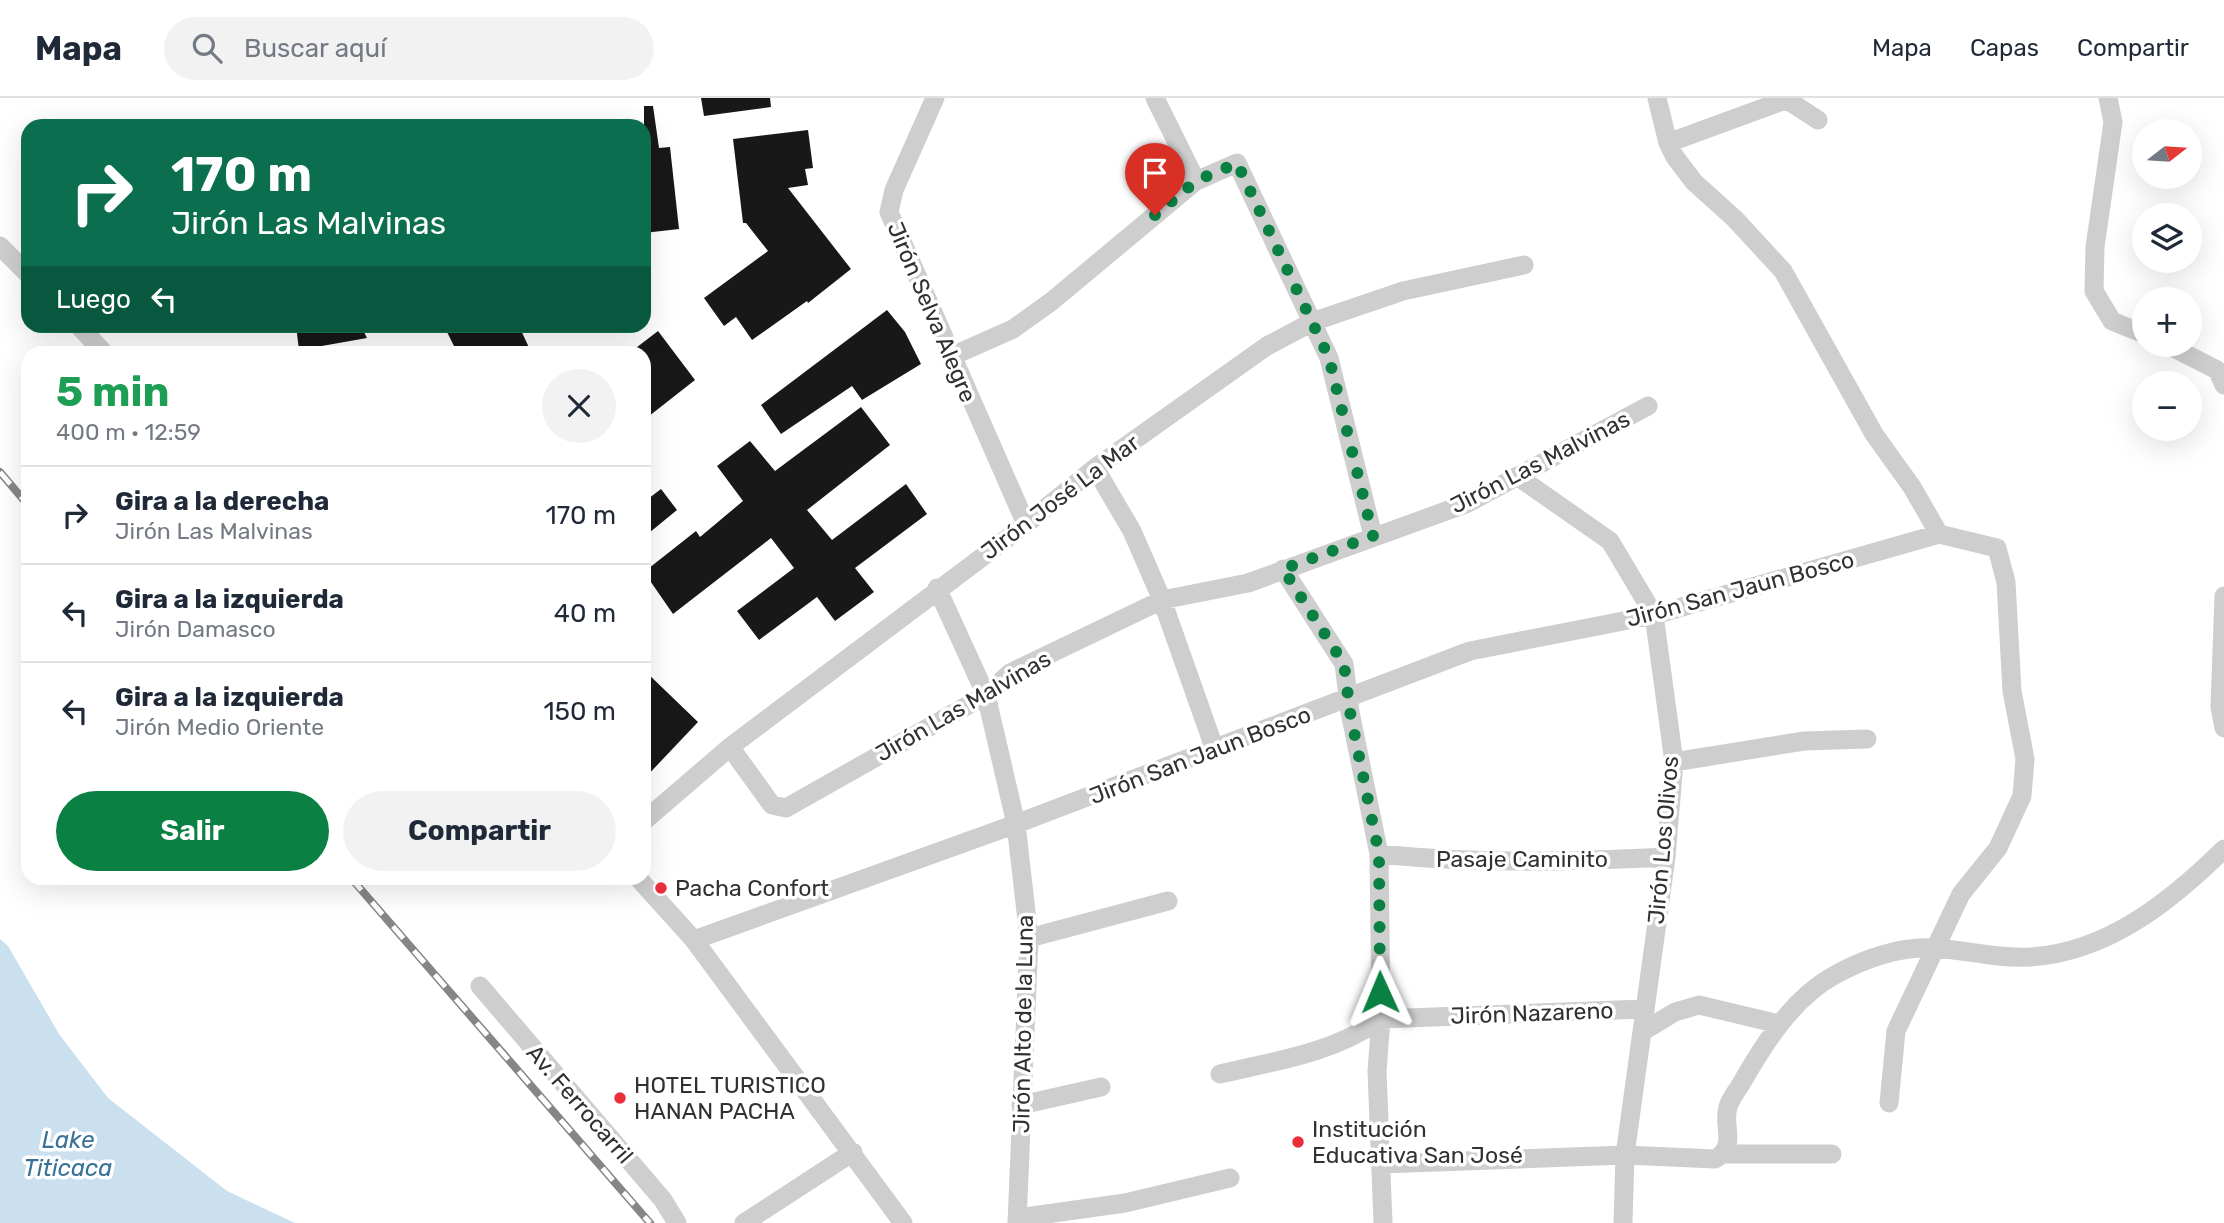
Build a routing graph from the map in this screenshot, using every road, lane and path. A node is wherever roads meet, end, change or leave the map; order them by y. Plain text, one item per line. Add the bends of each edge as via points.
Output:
1 (935, 98) edge
2 (1155, 98) edge
3 (1657, 98) edge
4 (2108, 98) edge
5 (1784, 99) edge
6 (1818, 120) dead end
7 (1668, 143) junction
8 (1196, 181) junction
9 (0, 246) edge
10 (1524, 265) dead end
11 (21, 267) edge
12 (1312, 322) junction
13 (2132, 329) edge
14 (86, 333) edge
15 (98, 346) edge
16 (950, 357) junction
17 (2192, 357) edge
18 (2224, 385) edge
19 (1648, 406) dead end
20 (1095, 468) junction
21 (1517, 476) junction
22 (1026, 524) junction
23 (1939, 534) junction
24 (1373, 536) junction
25 (1283, 569) junction
26 (937, 589) junction
27 (2224, 596) edge
28 (1162, 600) junction
29 (1654, 615) junction
30 (986, 695) junction
31 (1350, 697) junction
32 (2224, 728) edge
33 (1867, 739) dead end
34 (730, 747) junction
35 (1216, 750) junction
36 (1674, 762) junction
37 (651, 815) edge
38 (1016, 824) junction
39 (2224, 849) edge
40 (1379, 854) junction
41 (1666, 857) junction
42 (644, 885) edge
43 (1168, 901) dead end
44 (1029, 938) junction
45 (694, 940) junction
46 (1933, 948) junction
47 (480, 986) dead end
48 (1644, 1009) junction
49 (1381, 1019) junction
50 (1779, 1024) junction
51 (1642, 1032) junction
52 (1220, 1074) dead end
53 (1101, 1087) dead end
54 (1889, 1103) dead end
55 (1021, 1105) junction
56 (853, 1152) junction
57 (1832, 1154) dead end
58 (1625, 1155) junction
59 (1719, 1156) junction
60 (1381, 1164) junction
61 (1230, 1178) dead end
62 (1017, 1221) edge
63 (677, 1223) edge
64 (744, 1223) edge
65 (903, 1223) edge
66 (1383, 1223) edge
67 (1623, 1223) edge

1 - 16 street, Jirón Selva Alegre via 894,190 889,212
2 - 8 street
3 - 7 street
4 - 13 street via 2113,122 2095,247 2094,291 2112,321
5 - 6 street
5 - 7 street
7 - 23 street via 1694,182 1783,271 1874,434
8 - 12 street via 1237,163
8 - 16 street via 1013,329
9 - 11 street
10 - 12 street, Jirón José La Mar via 1403,291
12 - 20 street, Jirón José La Mar via 1266,346
12 - 24 street via 1329,358
14 - 15 street
16 - 22 street, Jirón Selva Alegre
17 - 18 street via 2217,370
19 - 21 street, Jirón Las Malvinas
20 - 22 street, Jirón José La Mar
20 - 28 street via 1132,531
21 - 24 street, Jirón Las Malvinas via 1468,503
21 - 29 street, Jirón Los Olivos via 1610,541
22 - 26 street, Jirón José La Mar
23 - 29 street, Jirón San Jaun Bosco
23 - 46 street, Jirón San Jaun Bosco via 1997,548 2006,582 2012,691 2025,759 2022,796 1998,848 1961,894
24 - 25 street, Jirón Las Malvinas
25 - 28 street, Jirón Las Malvinas via 1248,583
25 - 31 street via 1344,664
26 - 30 street, Jirón Alto de la Luna
26 - 34 street, Jirón José La Mar
27 - 32 street via 2220,707
28 - 30 street, Jirón Las Malvinas via 1010,673
28 - 35 street
29 - 31 street, Jirón San Jaun Bosco via 1471,651
29 - 36 street, Jirón Los Olivos
30 - 34 street, Jirón Las Malvinas via 786,808 772,805
30 - 38 street, Jirón Alto de la Luna
31 - 35 street, Jirón San Jaun Bosco
31 - 40 street
33 - 36 street via 1804,740
34 - 37 street, Jirón José La Mar
35 - 38 street, Jirón San Jaun Bosco
36 - 41 street, Jirón Los Olivos
38 - 44 street, Jirón Alto de la Luna
38 - 45 street, Jirón San Jaun Bosco
39 - 46 street via 2143,918 2104,940 2029,957
40 - 41 street, Pasaje Caminito via 1460,863
40 - 49 street
41 - 48 street, Jirón Los Olivos
42 - 45 street
43 - 44 street
44 - 55 street, Jirón Alto de la Luna
45 - 56 street
46 - 50 street via 1877,955 1831,977
46 - 54 street via 1896,1031
47 - 63 street, Av. Ferrocarril via 663,1200
48 - 49 street, Jirón Nazareno
48 - 51 street, Jirón Los Olivos
49 - 52 street via 1356,1037 1327,1048
49 - 60 street via 1377,1071
50 - 51 street via 1699,1005 1675,1012
50 - 59 street via 1727,1108 1728,1146
51 - 58 street, Jirón Los Olivos
53 - 55 street
55 - 62 street, Jirón Alto de la Luna
56 - 64 street
56 - 65 street
57 - 59 street
58 - 59 street
58 - 60 street
58 - 67 street, Jirón Los Olivos
60 - 66 street
61 - 62 street via 1125,1203

